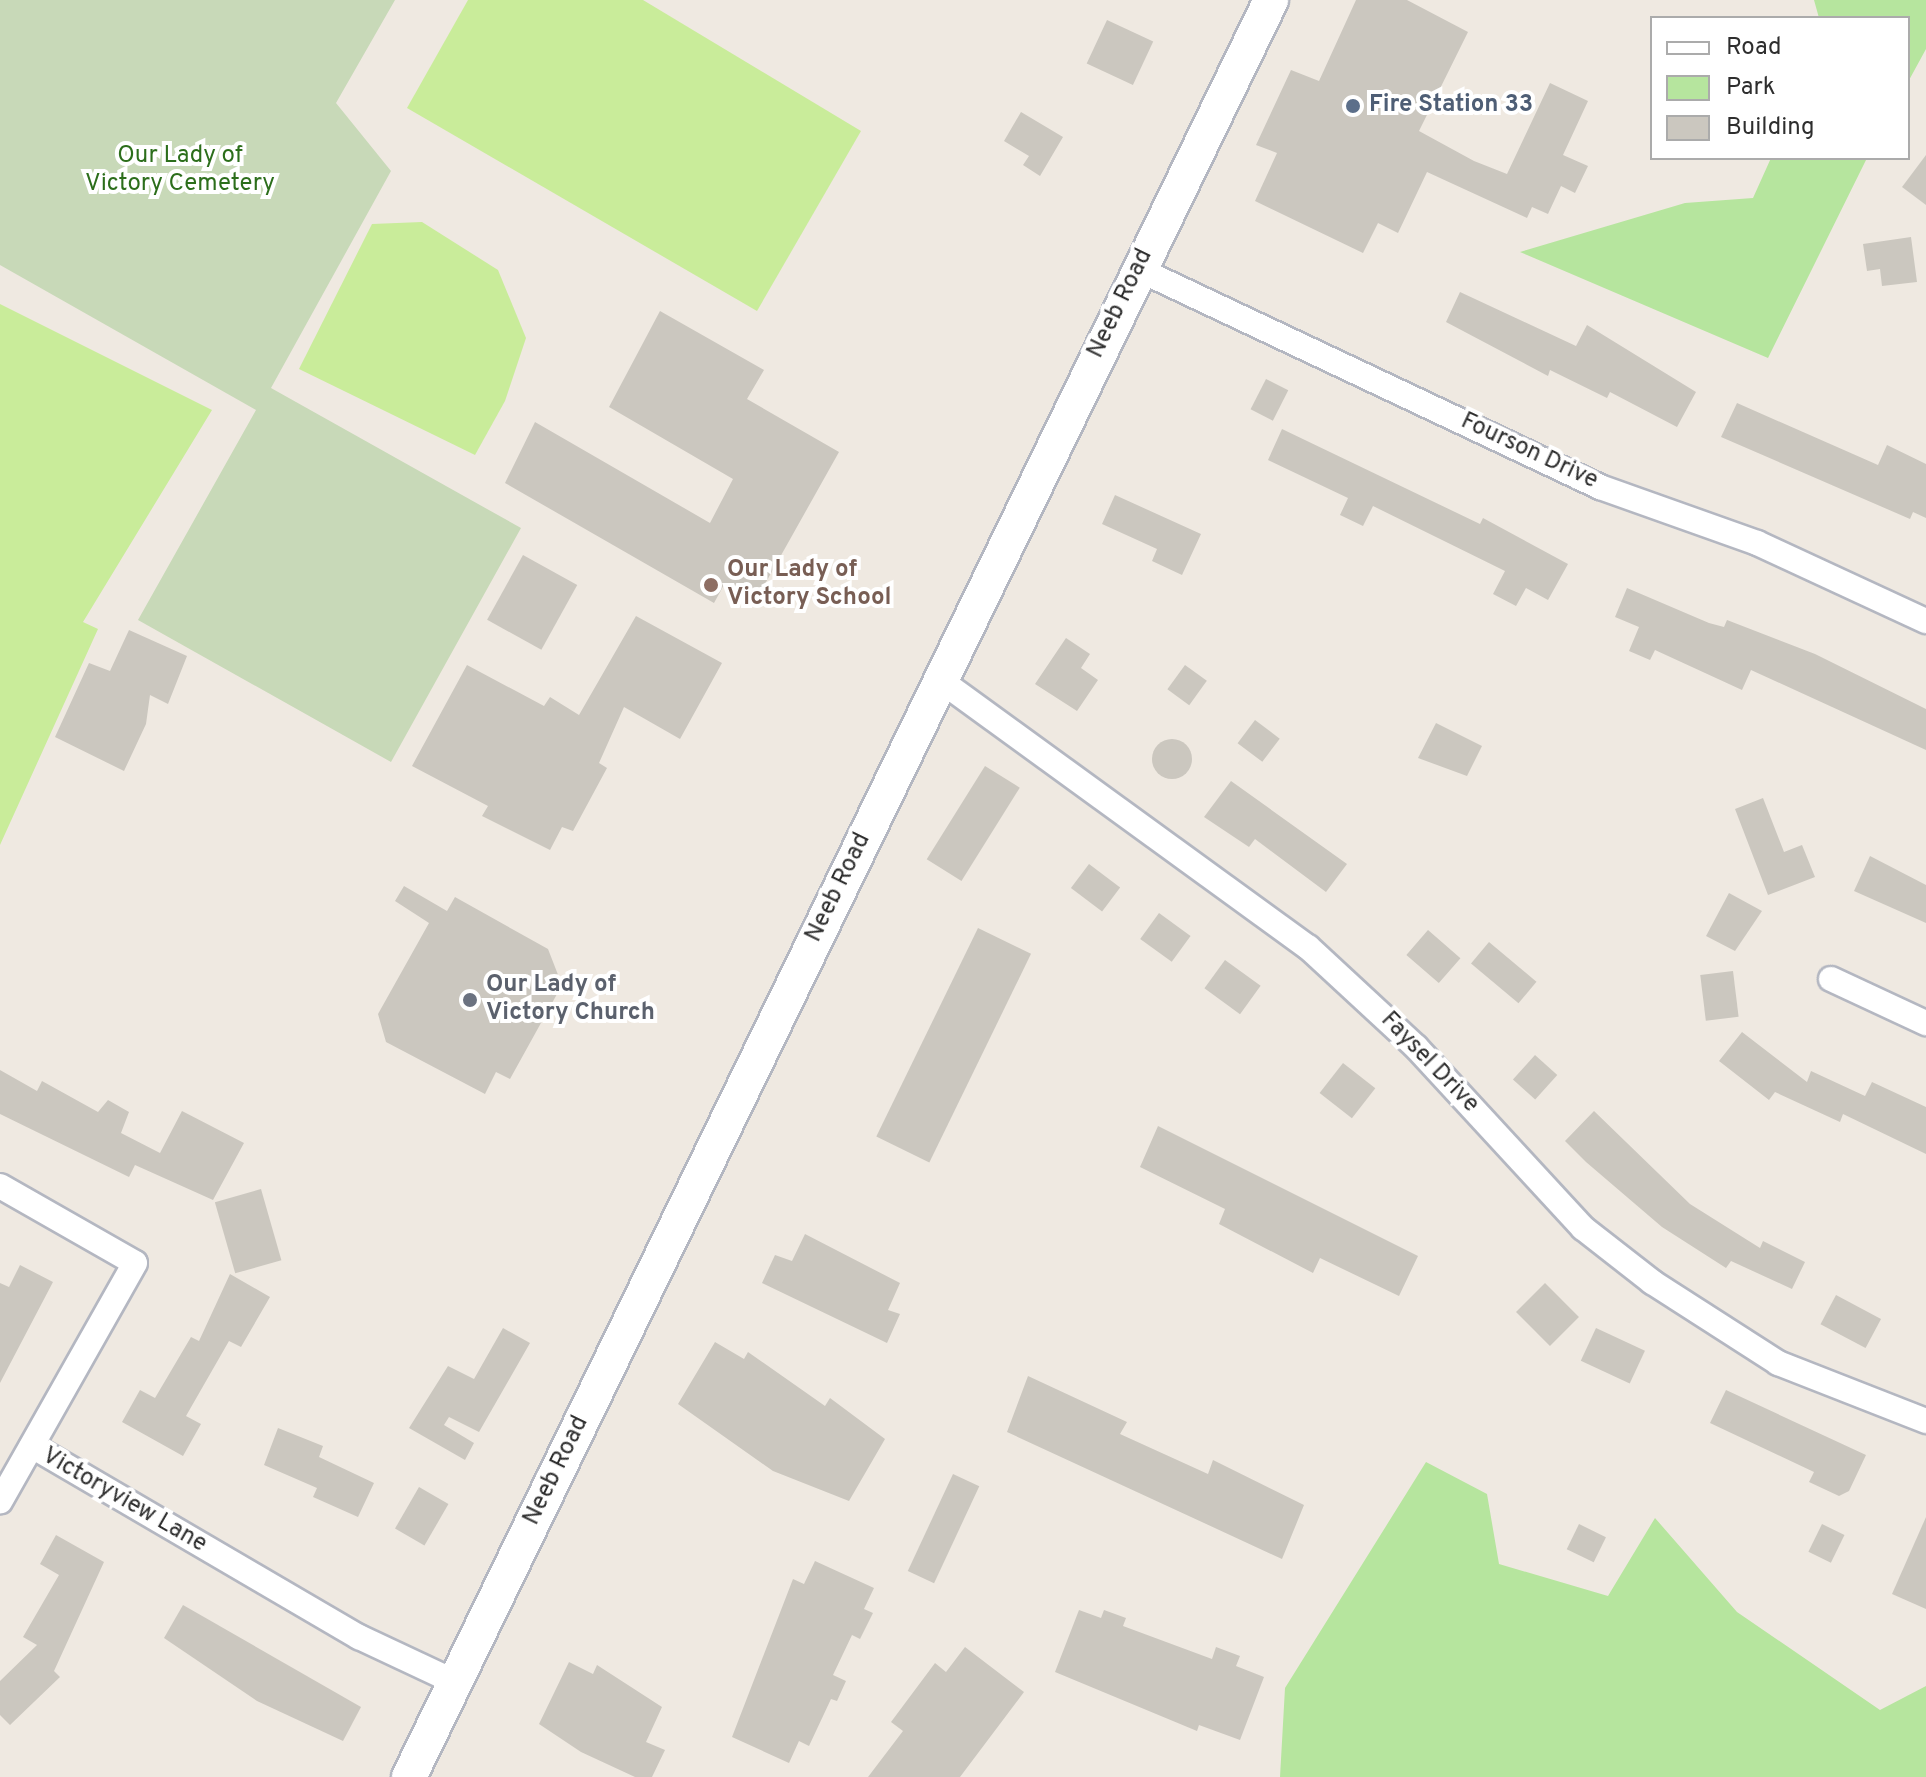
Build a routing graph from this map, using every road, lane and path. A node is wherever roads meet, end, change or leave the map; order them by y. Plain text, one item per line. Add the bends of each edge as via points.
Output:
1 (1271, 0) edge
2 (1138, 269) junction
3 (1926, 621) edge
4 (940, 680) junction
5 (1831, 979) dead end
6 (1926, 1023) edge
7 (0, 1186) edge
8 (1926, 1421) edge
9 (32, 1446) junction
10 (0, 1502) edge
11 (455, 1682) junction
12 (409, 1777) edge

1 - 2 street, Neeb Road
2 - 3 street, Fourson Drive via 1600,487 1757,543
2 - 4 street, Neeb Road
4 - 8 street, Faysel Drive via 1308,947 1416,1047 1583,1228 1652,1282 1778,1363
4 - 11 street, Neeb Road
5 - 6 street
7 - 9 street, Victoryview Lane via 135,1263
9 - 10 street
9 - 11 street, Victoryview Lane via 359,1637
11 - 12 street, Neeb Road

